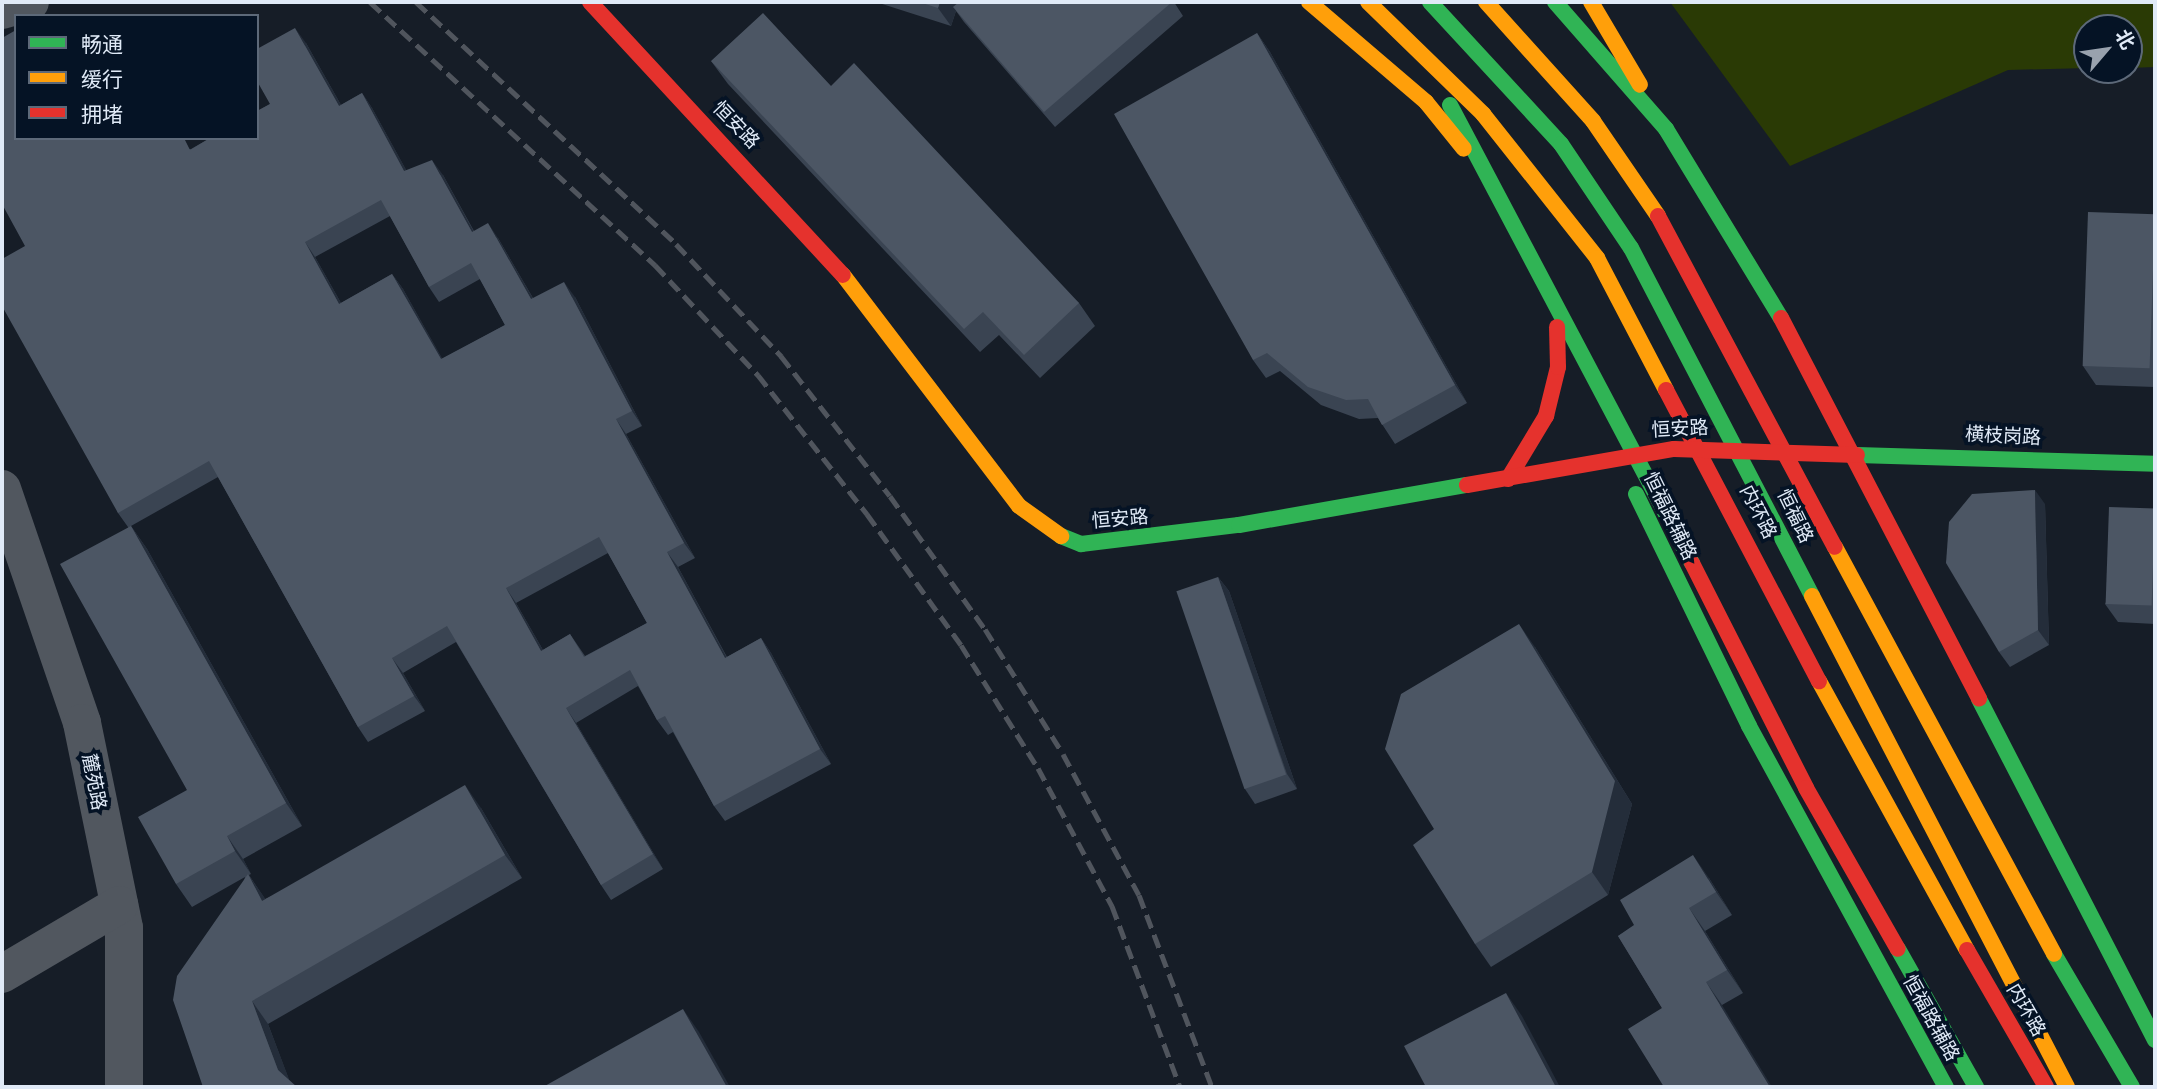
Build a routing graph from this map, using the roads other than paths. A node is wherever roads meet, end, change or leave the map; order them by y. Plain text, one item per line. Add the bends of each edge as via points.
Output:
1 (30, 2) edge
2 (590, 2) edge
3 (1309, 2) edge
4 (1366, 2) edge
5 (1430, 2) edge
6 (1486, 2) edge
7 (1555, 2) edge
8 (1591, 2) edge
9 (2, 10) edge
10 (1666, 129) junction
11 (1561, 144) junction
12 (1491, 194) junction
13 (1558, 327) junction
14 (1739, 448) junction
15 (1850, 451) junction
16 (1617, 455) junction
17 (2155, 464) edge
18 (1508, 479) junction
19 (2, 489) edge
20 (2088, 899) junction
21 (119, 905) junction
22 (2, 974) edge
23 (2155, 1015) edge
24 (2155, 1040) edge
25 (124, 1087) edge
26 (1946, 1087) edge
27 (1976, 1087) edge
28 (2046, 1087) edge
29 (2067, 1087) edge
30 (2132, 1087) edge

1 - 9 street
2 - 18 main road, 恒安路 via 828,255 1019,506 1054,534 1081,544 1129,542
3 - 12 main road, 恒福路辅路 via 1426,102
4 - 27 main road via 1438,88 1488,164 1805,788
4 - 28 main road, 内环路 via 1483,114 1597,258 1885,807
5 - 11 main road, 恒福路
6 - 30 main road via 1593,121 1683,253 1994,852
7 - 10 main road
8 - 10 main road
10 - 15 main road via 1791,331
11 - 12 street
11 - 14 main road, 恒福路 via 1631,248
12 - 13 main road, 恒福路辅路
13 - 16 main road, 恒福路辅路
13 - 18 main road via 1558,367 1546,416
14 - 15 main road, 恒安路
14 - 16 main road, 恒安路
14 - 29 main road, 恒福路
15 - 17 main road, 横枝岗路
15 - 20 main road
16 - 18 main road, 恒安路
16 - 26 main road, 恒福路辅路 via 1749,726
19 - 21 street, 麓苑路 via 82,723
20 - 23 main road
20 - 24 main road
21 - 22 street
21 - 25 street, 麓苑路

